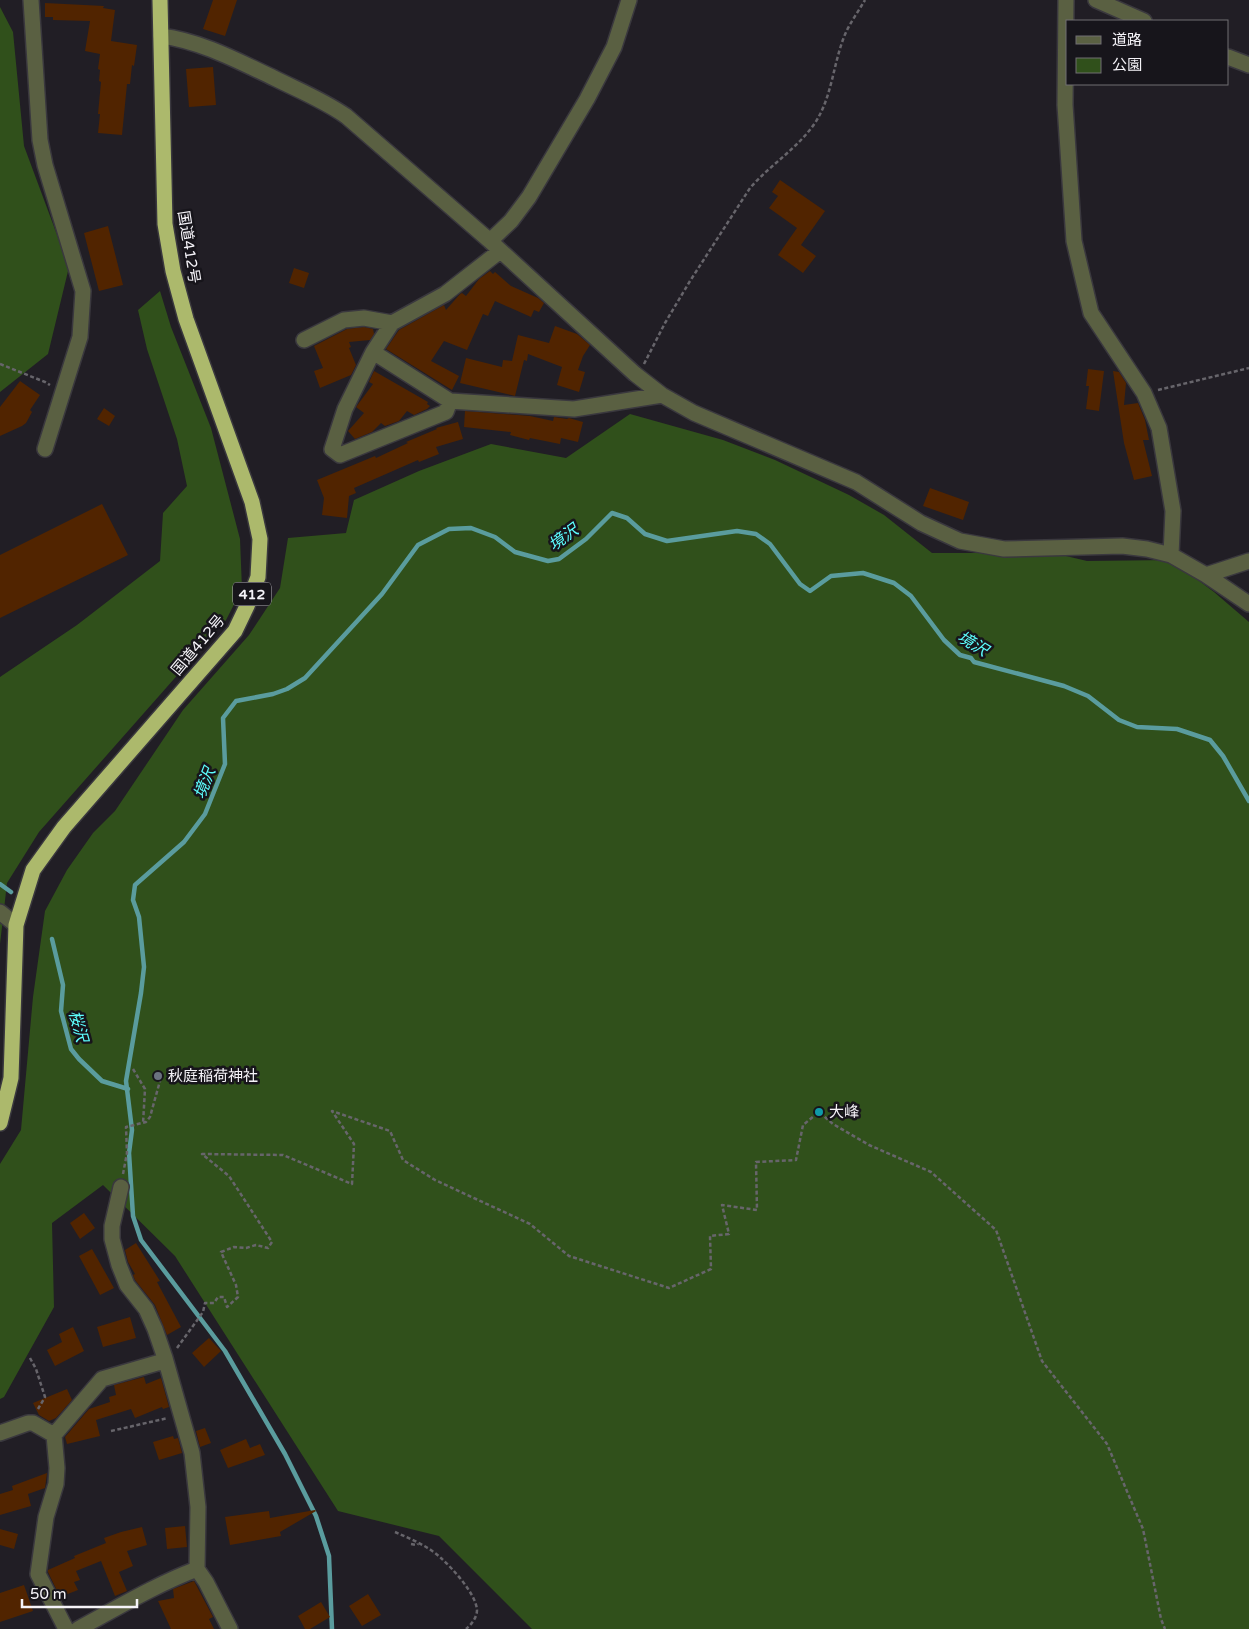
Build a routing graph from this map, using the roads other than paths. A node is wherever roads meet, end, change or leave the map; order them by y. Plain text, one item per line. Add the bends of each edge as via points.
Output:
1 (31, 0) edge
2 (160, 0) edge
3 (629, 0) edge
4 (1066, 0) edge
5 (1096, 0) edge
6 (1142, 20) edge
7 (161, 36) junction
8 (1229, 56) edge
9 (1249, 65) edge
10 (495, 246) junction
11 (392, 323) junction
12 (304, 340) dead end
13 (373, 352) junction
14 (662, 395) junction
15 (450, 401) junction
16 (45, 449) dead end
17 (1171, 556) junction
18 (1249, 561) edge
19 (1206, 575) junction
20 (1249, 604) edge
21 (0, 912) edge
22 (16, 926) junction
23 (0, 1123) edge
24 (121, 1187) road end
25 (166, 1362) junction
26 (0, 1433) edge
27 (54, 1435) junction
28 (197, 1569) junction
29 (66, 1629) edge
30 (78, 1629) edge
31 (230, 1629) edge

1 - 16 street via 40,140 83,291 80,337
2 - 7 highway, 国道412号 / 412
3 - 10 street via 614,47 587,99 529,197
4 - 17 street via 1065,106 1074,241 1091,313 1144,393 1159,428 1173,511
5 - 6 street
7 - 10 street via 207,48 330,105
7 - 22 highway, 国道412号 / 412 via 165,224 173,271 186,319 252,502 260,539 258,577 235,631 64,827 34,870
8 - 9 street
10 - 11 street via 445,294
10 - 14 street
11 - 12 street via 364,318 344,320
11 - 13 street
13 - 15 street
13 - 15 street via 345,409 332,449 340,455 446,412
14 - 15 street via 574,409
14 - 17 street via 694,413 856,482 921,523 960,541 1004,549 1122,546
17 - 19 street
18 - 19 street
19 - 20 street
21 - 22 street
22 - 23 highway, 国道412号 / 412 via 11,1078
24 - 25 street via 112,1239 127,1285 146,1309
25 - 27 street via 102,1379
25 - 28 street via 192,1453 198,1507
26 - 27 street via 32,1423
27 - 29 street via 56,1484 46,1517 38,1574
28 - 30 street
28 - 31 street

